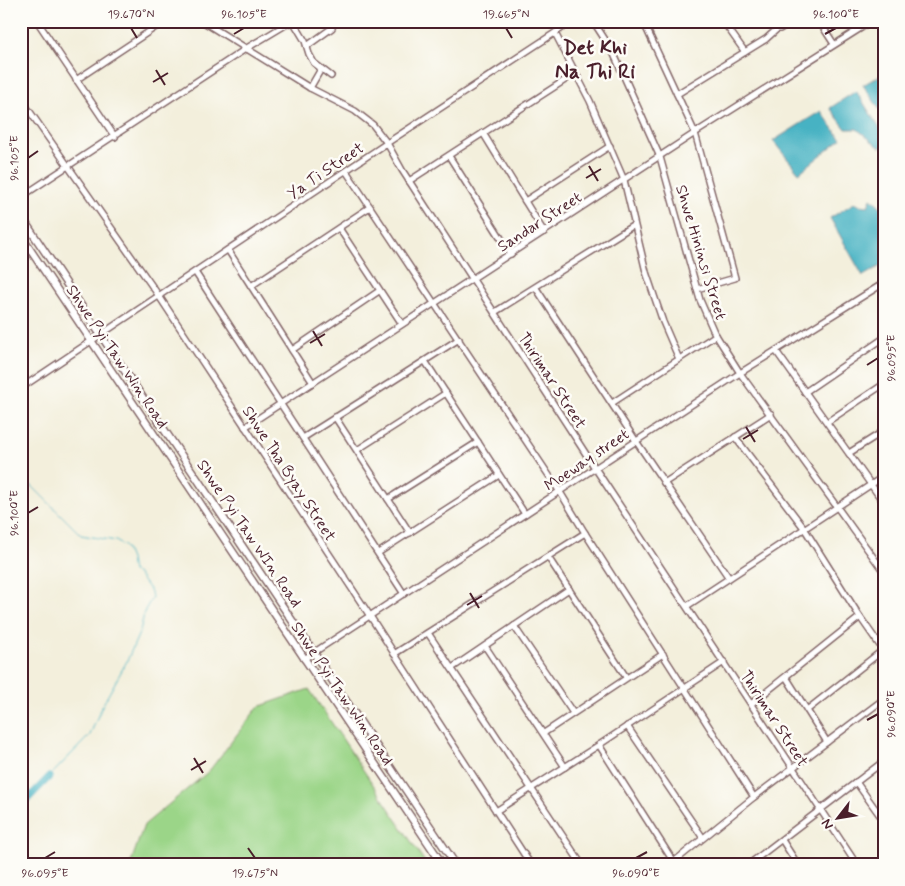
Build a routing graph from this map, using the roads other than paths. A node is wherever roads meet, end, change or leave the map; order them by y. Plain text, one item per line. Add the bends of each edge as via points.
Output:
1 (37, 21) edge
2 (165, 21) edge
3 (202, 21) edge
4 (293, 21) edge
5 (330, 21) edge
6 (573, 21) edge
7 (594, 21) edge
8 (643, 21) edge
9 (655, 21) edge
10 (723, 21) edge
11 (771, 21) edge
12 (792, 21) edge
13 (819, 21) edge
14 (881, 21) edge
15 (868, 22) edge
16 (884, 25) edge
17 (646, 27) junction
18 (777, 29) junction
19 (556, 33) junction
20 (834, 44) junction
21 (307, 46) junction
22 (247, 48) junction
23 (745, 52) junction
24 (321, 69) junction
25 (576, 73) junction
26 (331, 76) dead end
27 (76, 80) junction
28 (310, 88) junction
29 (677, 94) junction
30 (21, 99) edge
31 (484, 133) junction
32 (695, 133) junction
33 (115, 137) junction
34 (387, 143) junction
35 (610, 146) junction
36 (449, 156) junction
37 (660, 156) junction
38 (68, 167) junction
39 (346, 171) junction
40 (624, 180) junction
41 (409, 181) junction
42 (23, 196) edge
43 (525, 201) junction
44 (21, 202) edge
45 (370, 208) junction
46 (21, 216) edge
47 (634, 225) junction
48 (338, 228) junction
49 (544, 232) junction
50 (21, 236) edge
51 (228, 250) junction
52 (511, 254) junction
53 (195, 272) junction
54 (473, 278) junction
55 (884, 283) edge
56 (251, 286) junction
57 (536, 288) junction
58 (697, 288) junction
59 (379, 291) junction
60 (159, 296) junction
61 (435, 303) junction
62 (495, 312) junction
63 (402, 324) junction
64 (101, 335) junction
65 (716, 335) junction
66 (884, 338) edge
67 (459, 339) junction
68 (92, 341) junction
69 (292, 350) junction
70 (776, 351) junction
71 (680, 359) junction
72 (425, 361) junction
73 (740, 373) junction
74 (313, 383) junction
75 (884, 384) edge
76 (21, 388) edge
77 (805, 392) junction
78 (446, 394) junction
79 (280, 404) junction
80 (612, 404) junction
81 (771, 414) junction
82 (335, 417) junction
83 (827, 422) junction
84 (245, 427) junction
85 (884, 430) edge
86 (735, 437) junction
87 (302, 438) junction
88 (636, 441) junction
89 (478, 442) junction
90 (356, 450) junction
91 (849, 453) junction
92 (595, 468) junction
93 (499, 475) junction
94 (884, 476) edge
95 (664, 483) junction
96 (870, 485) junction
97 (560, 492) junction
98 (388, 499) junction
99 (884, 504) edge
100 (837, 507) junction
101 (525, 514) junction
102 (804, 528) junction
103 (410, 532) junction
104 (584, 533) junction
105 (378, 553) junction
106 (548, 557) junction
107 (884, 572) edge
108 (729, 578) junction
109 (569, 589) junction
110 (404, 594) junction
111 (687, 606) junction
112 (370, 616) junction
113 (860, 617) junction
114 (514, 626) junction
115 (428, 633) junction
116 (485, 646) junction
117 (883, 650) edge
118 (314, 653) junction
119 (394, 654) junction
120 (663, 654) junction
121 (304, 659) junction
122 (724, 662) junction
123 (452, 668) junction
124 (626, 677) junction
125 (786, 677) junction
126 (685, 689) junction
127 (884, 699) edge
128 (751, 704) junction
129 (807, 710) junction
130 (573, 713) junction
131 (627, 726) junction
132 (544, 733) junction
133 (827, 742) junction
134 (599, 745) junction
135 (884, 761) edge
136 (565, 767) junction
137 (793, 768) junction
138 (856, 782) junction
139 (532, 788) junction
140 (410, 796) junction
141 (754, 797) junction
142 (401, 803) junction
143 (820, 810) junction
144 (496, 811) junction
145 (883, 819) edge
146 (703, 838) junction
147 (782, 840) junction
148 (673, 864) edge
149 (752, 864) edge
150 (443, 865) edge
151 (456, 865) edge
152 (531, 865) edge
153 (582, 865) edge
154 (798, 865) edge
155 (857, 865) edge

1 - 27 street
2 - 27 street
3 - 22 street, Thirimar Street
4 - 21 street
4 - 22 street
5 - 21 street via 332,28
6 - 19 street, Ya Ti Street
7 - 37 street, Shwe Hininsi Street via 613,52
8 - 17 street
9 - 17 street
10 - 23 street
11 - 18 street
12 - 18 street
13 - 20 street
14 - 16 street
15 - 20 street, Sandar Street
17 - 29 street
18 - 23 street
19 - 25 street
19 - 34 street, Ya Ti Street
20 - 32 street, Sandar Street
21 - 24 street
22 - 28 street, Thirimar Street
22 - 33 street
23 - 29 street
24 - 26 street
24 - 28 street
25 - 31 street
25 - 35 street
27 - 33 street
28 - 34 street, Thirimar Street via 355,111 373,125
29 - 32 street
30 - 38 street, Shwe Tha Byay Street
31 - 36 street
31 - 43 street
32 - 37 street, Sandar Street
32 - 58 street via 735,278
33 - 38 street
34 - 39 street, Ya Ti Street
34 - 41 street, Thirimar Street
35 - 40 street
35 - 43 street
36 - 41 street
36 - 52 street
37 - 40 street, Sandar Street
37 - 58 street, Shwe Hininsi Street
38 - 42 street
38 - 60 street, Shwe Tha Byay Street
39 - 45 street
39 - 51 street, Ya Ti Street
40 - 47 street
40 - 49 street, Sandar Street
41 - 54 street, Thirimar Street
42 - 44 street
43 - 49 street
45 - 48 street
45 - 61 street
46 - 64 main road, Shwe Pyi Taw WIn Road
47 - 57 street
47 - 71 street via 663,322
48 - 56 street
48 - 59 street
49 - 52 street, Sandar Street
50 - 68 main road, Shwe Pyi Taw Win Road
51 - 53 street, Ya Ti Street
51 - 56 street
52 - 54 street, Sandar Street
53 - 60 street, Ya Ti Street
53 - 79 street
54 - 61 street, Sandar Street
54 - 62 street, Thirimar Street
55 - 70 street, Moeway street
56 - 69 street
57 - 62 street
57 - 80 street
58 - 65 street, Shwe Hininsi Street
59 - 63 street
59 - 69 street
60 - 64 street, Ya Ti Street
60 - 84 street, Shwe Tha Byay Street
61 - 63 street, Sandar Street
61 - 67 street
62 - 92 street, Thirimar Street
63 - 74 street, Sandar Street
64 - 68 street, Ya Ti Street
64 - 118 main road, Shwe Pyi Taw WIn Road
65 - 71 street
65 - 73 street, Shwe Hininsi Street
66 - 77 street
67 - 72 street
67 - 97 street
68 - 76 street, Ya Ti Street
68 - 121 main road, Shwe Pyi Taw Win Road
69 - 74 street
70 - 73 street, Moeway street
70 - 77 street
71 - 80 street
72 - 78 street
72 - 82 street
73 - 81 street, Shwe Hininsi Street
73 - 88 street, Moeway street
74 - 79 street, Sandar Street
75 - 83 street
77 - 83 street
78 - 89 street
78 - 90 street
79 - 84 street, Sandar Street
79 - 87 street
80 - 88 street
81 - 86 street
81 - 100 street, Shwe Hininsi Street
82 - 87 street
82 - 90 street
83 - 91 street
84 - 112 street, Shwe Tha Byay Street
85 - 91 street
86 - 95 street
86 - 102 street
87 - 105 street
88 - 92 street, Moeway street
88 - 95 street
89 - 93 street
89 - 98 street
90 - 98 street
91 - 96 street
92 - 97 street, Moeway street
92 - 111 street, Thirimar Street
93 - 101 street
93 - 103 street
94 - 96 street
95 - 108 street
96 - 99 street
96 - 100 street
97 - 101 street, Moeway street
97 - 104 street
98 - 103 street
100 - 102 street
100 - 107 street, Shwe Hininsi Street
101 - 110 street, Moeway street
102 - 108 street
102 - 113 street
103 - 105 street
104 - 106 street
104 - 120 street
105 - 110 street
106 - 109 street
106 - 115 street
108 - 111 street
109 - 114 street
109 - 124 street
110 - 112 street, Moeway street
111 - 122 street, Thirimar Street
112 - 118 street, Moeway street
112 - 119 street, Shwe Tha Byay Street
113 - 117 street
113 - 125 street
114 - 116 street
114 - 130 street
115 - 119 street
115 - 123 street
116 - 123 street
116 - 132 street
117 - 129 street
118 - 121 street, Moeway street
118 - 140 main road, Shwe Pyi Taw WIn Road
119 - 144 street, Shwe Tha Byay Street
120 - 124 street
120 - 126 street
121 - 142 main road, Shwe Pyi Taw Win Road
122 - 126 street
122 - 128 street, Thirimar Street
123 - 139 street
124 - 130 street
125 - 128 street
125 - 129 street
126 - 131 street
126 - 141 street
127 - 133 street
128 - 137 street, Thirimar Street
129 - 133 street
130 - 132 street
131 - 134 street
131 - 146 street
132 - 136 street
133 - 137 street
134 - 136 street
134 - 148 street
135 - 138 street
136 - 139 street
137 - 141 street
137 - 143 street, Thirimar Street
138 - 143 street
138 - 145 street
139 - 144 street
139 - 153 street
140 - 142 street
140 - 151 main road, Shwe Pyi Taw WIn Road
141 - 146 street
142 - 150 main road, Shwe Pyi Taw Win Road
143 - 147 street
143 - 155 street, Thirimar Street
144 - 152 street, Shwe Tha Byay Street
146 - 148 street
147 - 149 street
147 - 154 street

